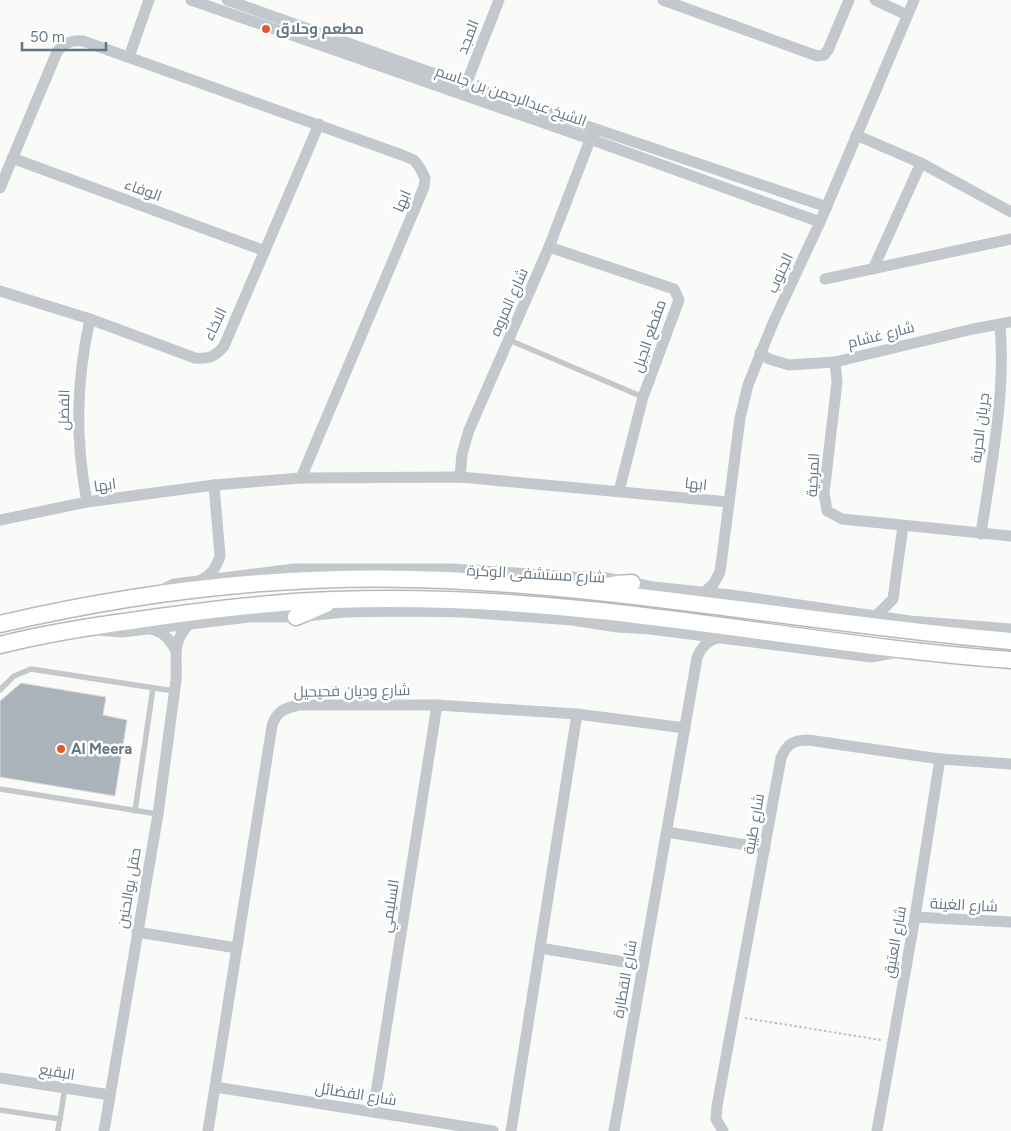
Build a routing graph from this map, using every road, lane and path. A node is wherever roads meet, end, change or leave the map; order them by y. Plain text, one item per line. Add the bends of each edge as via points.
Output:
1 (149, 0) edge
2 (191, 0) edge
3 (226, 0) edge
4 (499, 0) edge
5 (662, 0) edge
6 (850, 0) edge
7 (875, 0) edge
8 (914, 0) edge
9 (684, 3) edge
10 (217, 4) edge
11 (907, 15) junction
12 (129, 57) junction
13 (464, 90) junction
14 (319, 124) junction
15 (592, 134) junction
16 (856, 134) junction
17 (12, 158) junction
18 (921, 163) junction
19 (0, 188) edge
20 (826, 207) junction
21 (1011, 212) edge
22 (820, 222) junction
23 (1011, 238) edge
24 (550, 247) junction
25 (265, 251) junction
26 (874, 269) junction
27 (825, 279) dead end
28 (0, 291) edge
29 (90, 319) junction
30 (1005, 324) edge
31 (509, 340) junction
32 (760, 354) junction
33 (835, 362) junction
34 (643, 397) junction
35 (999, 405) junction
36 (1011, 405) edge
37 (460, 477) junction
38 (301, 478) junction
39 (214, 485) junction
40 (619, 491) junction
41 (87, 502) junction
42 (729, 502) junction
43 (0, 520) edge
44 (903, 526) junction
45 (981, 534) junction
46 (1011, 536) edge
47 (220, 556) junction
48 (720, 572) junction
49 (264, 573) junction
50 (240, 576) junction
51 (201, 580) junction
52 (291, 582) junction
53 (632, 583) junction
54 (590, 591) junction
55 (705, 592) junction
56 (153, 595) junction
57 (730, 595) junction
58 (893, 599) junction
59 (336, 600) junction
60 (626, 614) junction
61 (876, 616) junction
62 (296, 617) junction
63 (910, 621) junction
64 (190, 623) junction
65 (0, 624) edge
66 (85, 628) junction
67 (150, 628) junction
68 (650, 629) junction
69 (1011, 629) edge
70 (679, 634) junction
71 (719, 637) junction
72 (1011, 641) edge
73 (0, 645) edge
74 (175, 649) junction
75 (905, 650) junction
76 (697, 658) junction
77 (1011, 660) edge
78 (153, 688) junction
79 (0, 690) edge
80 (174, 691) junction
81 (437, 705) junction
82 (577, 714) junction
83 (685, 728) junction
84 (940, 759) junction
85 (1011, 764) edge
86 (0, 789) edge
87 (135, 811) junction
88 (158, 814) junction
89 (667, 832) junction
90 (765, 848) junction
91 (915, 917) junction
92 (1011, 922) edge
93 (137, 932) junction
94 (237, 948) junction
95 (540, 948) junction
96 (642, 965) junction
97 (733, 1016) junction
98 (893, 1042) junction
99 (0, 1078) edge
100 (215, 1087) junction
101 (65, 1088) junction
102 (110, 1095) junction
103 (0, 1110) edge
104 (373, 1112) junction
105 (60, 1119) junction
106 (58, 1131) edge
107 (104, 1131) edge
108 (208, 1131) edge
109 (493, 1131) edge
110 (511, 1131) edge
111 (614, 1131) edge
112 (723, 1131) edge
113 (877, 1131) edge

1 - 12 street
2 - 10 street, الشيخ عبدالرحمن بن جاسم
3 - 13 street, الشيخ عبدالرحمن بن جاسم
4 - 13 street, المجد
5 - 9 street
6 - 9 street via 828,50 818,56
7 - 11 street
8 - 11 street, الجنوب
10 - 13 street, الشيخ عبدالرحمن بن جاسم
11 - 16 street, الجنوب
12 - 14 street, ابها
12 - 17 street, ابها via 83,41 75,40 61,46
13 - 15 street, الشيخ عبدالرحمن بن جاسم
14 - 25 street, الاخاء
14 - 38 street, ابها via 414,160 425,178 424,187
15 - 20 street, الشيخ عبدالرحمن بن جاسم
15 - 22 street, الشيخ عبدالرحمن بن جاسم
15 - 24 street, شارع المروه
16 - 18 street
16 - 20 street, الجنوب
17 - 19 street, ابها
17 - 25 street, الوفاء
18 - 21 street
18 - 26 street
20 - 22 street, الجنوب
22 - 32 street, الجنوب
23 - 26 street
24 - 31 street, شارع المروه
24 - 34 street, مقطع الجبل via 674,289 679,300
25 - 29 street, الاخاء via 224,346 213,357 195,358
26 - 27 street
28 - 29 street, الاخاء
29 - 41 street, الفضل via 83,352 78,412 78,443
30 - 33 street, شارع غشام
30 - 35 street, جريان الحربة
31 - 34 lane
31 - 37 street, شارع المروه via 469,430
32 - 33 street, شارع غشام via 789,365
32 - 42 street, الجنوب via 741,410
33 - 44 street, المرخية via 837,382 824,493 827,511 842,519
34 - 40 street, مقطع الجبل
35 - 36 street
35 - 45 street, جريان الحربة
37 - 38 street, ابها
37 - 40 street, ابها
38 - 39 street, ابها
39 - 41 street, ابها
39 - 47 street
40 - 42 street, ابها
41 - 43 street, ابها
42 - 48 street, الجنوب
44 - 45 street, المرخية
44 - 58 street
45 - 46 street, المرخية
47 - 50 street via 231,572
47 - 51 street via 210,575
48 - 55 street, الجنوب
48 - 57 street
49 - 50 street, شارع مستشفى الوكرة
49 - 52 street
49 - 53 street, شارع مستشفى الوكرة via 294,569 453,569 601,577
50 - 51 street, شارع مستشفى الوكرة
51 - 56 street, شارع مستشفى الوكرة via 164,587
52 - 54 street, شارع مستشفى الوكرة via 446,580
52 - 56 street, شارع مستشفى الوكرة
53 - 54 street
53 - 55 street, شارع مستشفى الوكرة
54 - 72 street, شارع مستشفى الوكرة via 893,630
55 - 57 street, شارع مستشفى الوكرة
56 - 65 street, شارع مستشفى الوكرة
57 - 61 street, شارع مستشفى الوكرة
58 - 61 street
58 - 63 street via 902,615
59 - 60 street, شارع مستشفى الوكرة via 473,600
59 - 62 street
59 - 66 street, شارع مستشفى الوكرة via 215,609
60 - 68 street
60 - 75 street, شارع مستشفى الوكرة
61 - 63 street, شارع مستشفى الوكرة
62 - 64 street, شارع مستشفى الوكرة via 249,616
62 - 68 street, شارع مستشفى الوكرة via 362,612 463,612
63 - 69 street, شارع مستشفى الوكرة
64 - 67 street, شارع مستشفى الوكرة
64 - 74 street, حقل بوالحنين via 180,634
66 - 67 street, شارع مستشفى الوكرة via 106,632
66 - 73 street, شارع مستشفى الوكرة
67 - 74 street via 170,639
68 - 70 street, شارع مستشفى الوكرة
70 - 71 street, شارع مستشفى الوكرة
70 - 76 street via 689,641
71 - 75 street, شارع مستشفى الوكرة via 871,657
71 - 76 street, شارع القطارة via 702,646
74 - 80 street, حقل بوالحنين
75 - 77 street, شارع مستشفى الوكرة
76 - 83 street, شارع القطارة
78 - 79 lane via 31,669 14,676
78 - 80 lane
78 - 87 lane
80 - 88 street, حقل بوالحنين
81 - 82 street, شارع وديان فحيحيل
81 - 94 street, شارع وديان فحيحيل via 299,705 287,707 274,718
81 - 104 street, السليمي
82 - 83 street, شارع وديان فحيحيل
82 - 95 street
83 - 89 street, شارع القطارة
84 - 85 street, شارع طيبة
84 - 90 street, شارع طيبة via 808,740 790,742 780,758
84 - 91 street, شارع العتيق
86 - 87 lane
87 - 88 lane
88 - 93 street, حقل بوالحنين
89 - 90 street
89 - 96 street, شارع القطارة
90 - 97 street, شارع طيبة
91 - 92 street, شارع الغينة
91 - 98 street, شارع العتيق
93 - 94 street
93 - 102 street, حقل بوالحنين
94 - 100 street, شارع وديان فحيحيل
95 - 96 street
95 - 110 street
96 - 111 street, شارع القطارة
97 - 98 path
97 - 112 street, شارع طيبة via 717,1106 716,1119
98 - 113 street, شارع العتيق
99 - 101 street, البقيع
100 - 104 street, شارع الفضائل
100 - 108 street, شارع وديان فحيحيل
101 - 102 street, البقيع
101 - 105 lane
102 - 107 street, حقل بوالحنين
103 - 105 lane
104 - 109 street, شارع الفضائل
105 - 106 lane

